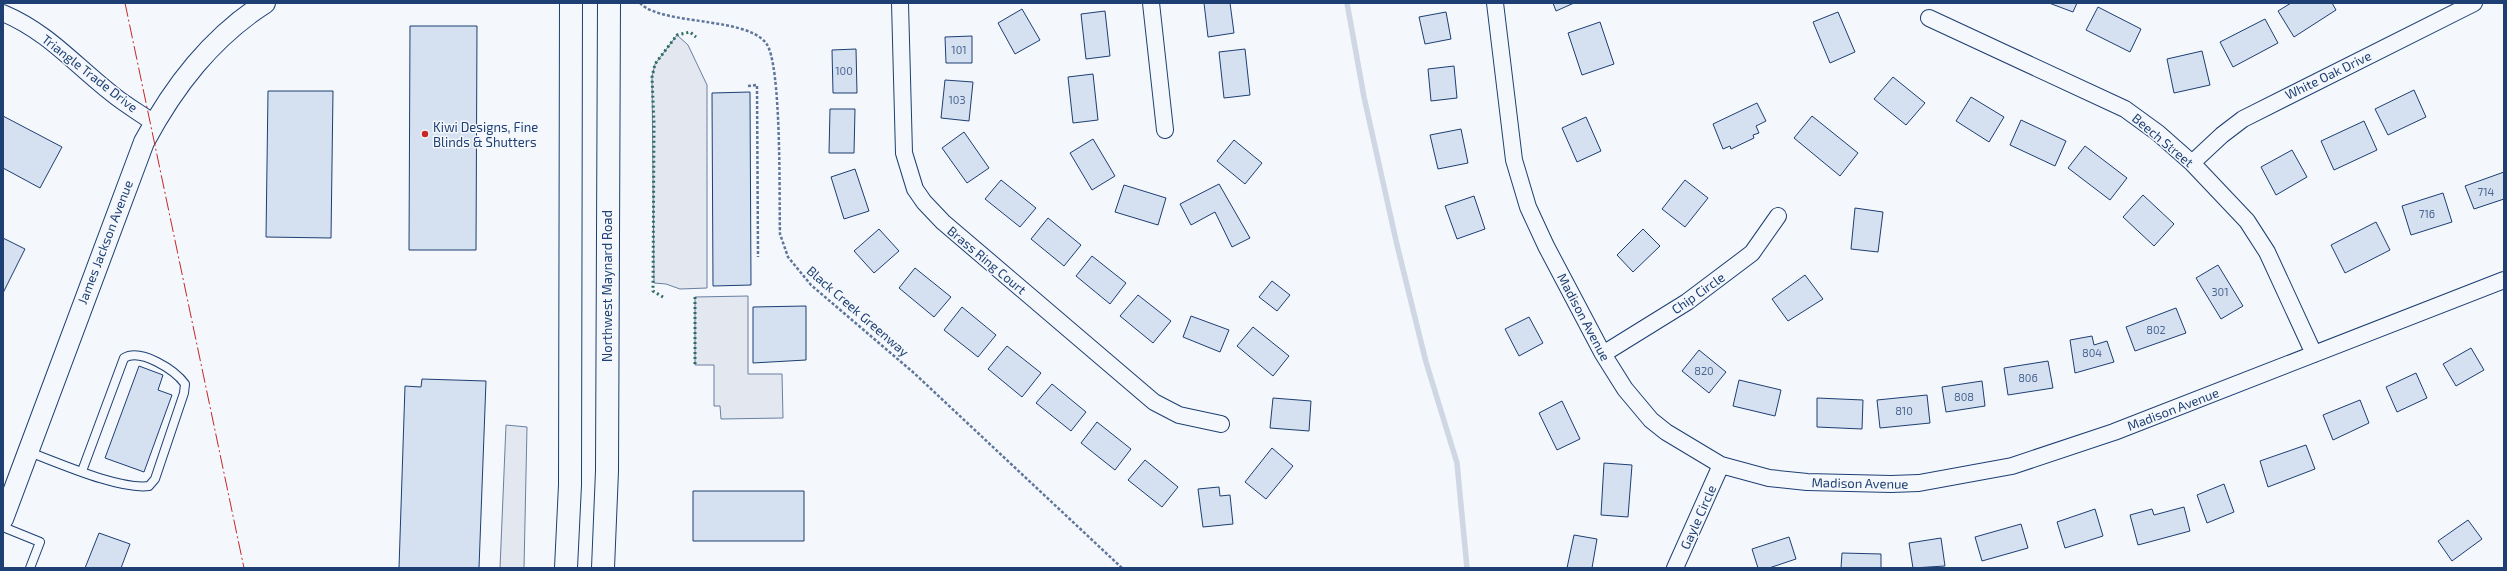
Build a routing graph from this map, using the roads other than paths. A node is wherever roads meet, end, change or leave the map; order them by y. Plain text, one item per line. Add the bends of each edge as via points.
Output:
1 (265, 3) edge
2 (571, 3) edge
3 (609, 3) edge
4 (900, 3) edge
5 (1151, 3) edge
6 (1495, 3) edge
7 (2474, 3) edge
8 (3, 13) edge
9 (1929, 18) dead end
10 (154, 123) junction
11 (1165, 130) dead end
12 (2192, 163) junction
13 (1778, 216) dead end
14 (2504, 280) edge
15 (1603, 354) junction
16 (2314, 354) junction
17 (1221, 424) dead end
18 (28, 452) junction
19 (1721, 465) junction
20 (82, 471) junction
21 (3, 519) edge
22 (3, 527) edge
23 (30, 568) edge
24 (566, 568) edge
25 (602, 568) edge
26 (1675, 568) edge

1 - 10 street, James Jackson Avenue via 239,21 194,65 166,102
2 - 24 main road via 570,478
3 - 25 main road, Northwest Maynard Road via 607,471
4 - 17 street, Brass Ring Court via 904,153 915,189 924,202 943,222 1154,402 1179,415
5 - 11 street
6 - 15 street, Madison Avenue via 1519,183 1546,246
7 - 12 street, White Oak Drive via 2243,119
8 - 10 street, Triangle Trade Drive via 17,19 60,47 111,93
9 - 12 street, Beech Street via 2125,109 2147,124
10 - 18 street, James Jackson Avenue via 121,200
12 - 16 street, Beech Street via 2247,221 2267,252
13 - 15 street, Chip Circle via 1752,253 1687,302
14 - 16 street, Madison Avenue
15 - 19 street, Madison Avenue via 1625,389 1651,420 1684,445
16 - 19 street, Madison Avenue via 2114,432 2012,466 1966,475 1919,483 1845,484 1769,478
18 - 20 lane
18 - 21 street, James Jackson Avenue
19 - 26 street, Gayle Circle
20 - 20 lane via 130,486 149,486 155,479 184,393 185,384 178,374 137,355 124,358
22 - 23 lane via 40,542

